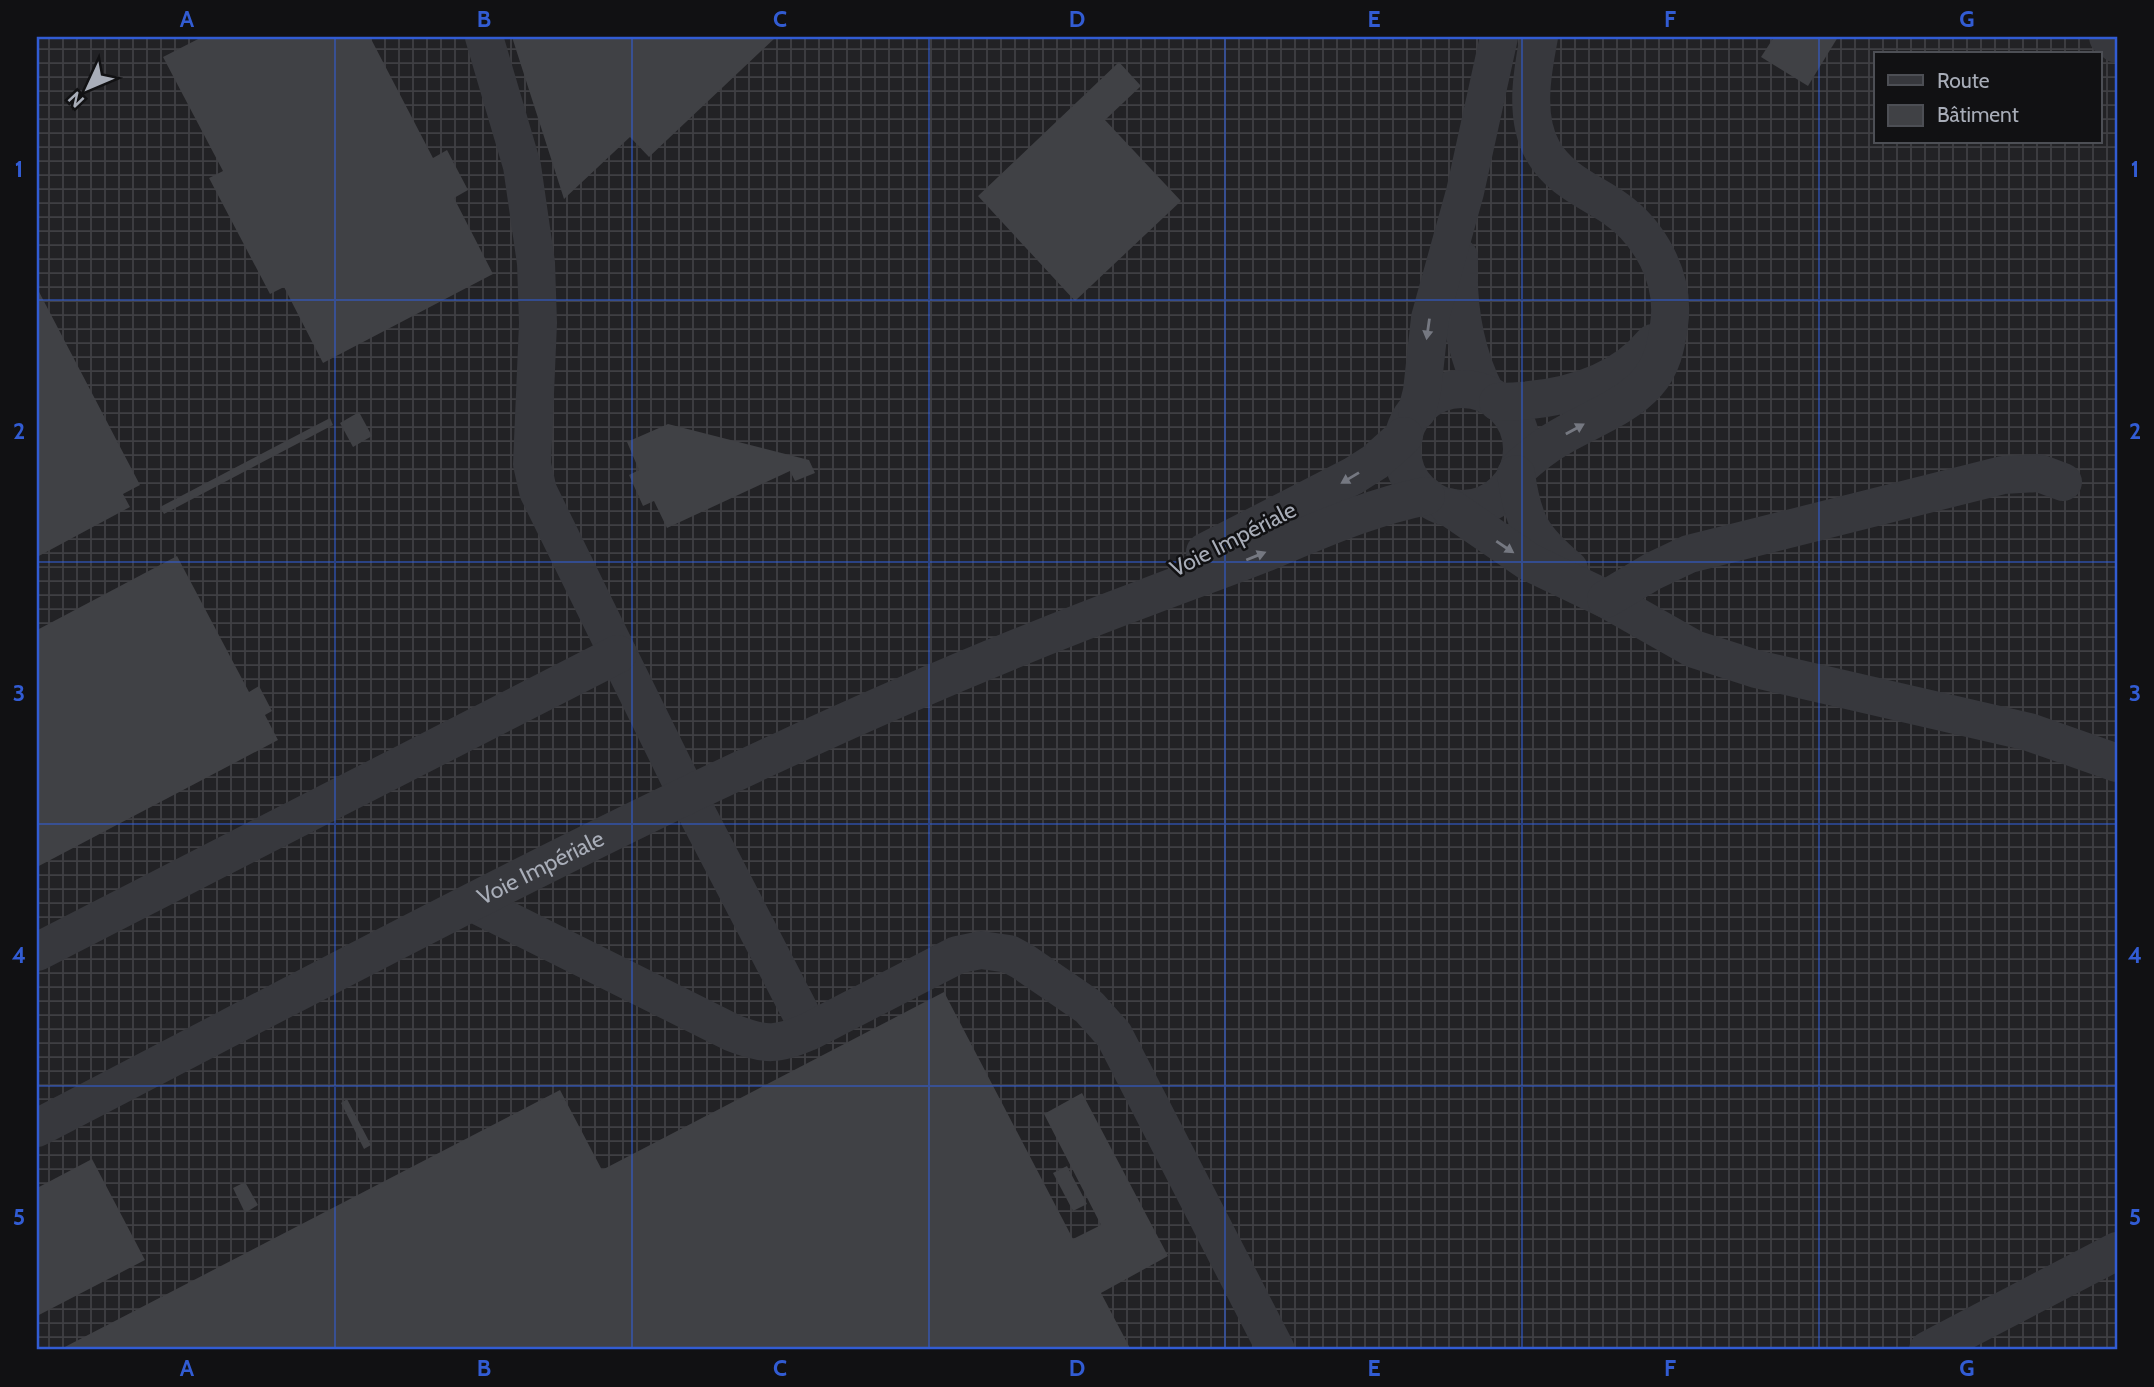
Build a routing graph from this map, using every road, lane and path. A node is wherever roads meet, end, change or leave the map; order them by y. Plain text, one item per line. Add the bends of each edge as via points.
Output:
1 (484, 37) edge
2 (1499, 37) edge
3 (1539, 37) edge
4 (2108, 37) edge
5 (2117, 44) edge
6 (1465, 192) junction
7 (1671, 311) junction
8 (1492, 398) junction
9 (1410, 424) junction
10 (1518, 471) junction
11 (2063, 482) dead end
12 (1438, 502) junction
13 (1606, 599) junction
14 (1055, 631) junction
15 (618, 654) junction
16 (2117, 763) edge
17 (687, 794) junction
18 (473, 903) junction
19 (37, 952) edge
20 (810, 1031) junction
21 (37, 1128) edge
22 (2117, 1251) edge
23 (1276, 1350) edge
24 (1928, 1350) edge

1 - 15 street via 520,157 536,263 533,477
2 - 6 street
3 - 7 street via 1532,98 1539,142 1558,170 1642,233 1662,269
4 - 5 street
6 - 8 street via 1459,304 1472,363
6 -> 9 street via 1430,318 1422,391
7 - 8 street via 1644,354 1614,376 1558,395 1524,401
10 -> 7 street via 1556,439 1628,399 1646,383 1663,356
8 - 9 street via 1468,390 1449,391 1431,398
8 - 10 street via 1512,416 1520,434
9 - 12 street via 1405,467 1414,483
9 -> 14 street, Voie Impériale via 1375,462 1338,485
10 - 12 street via 1505,491 1489,502 1469,508
10 - 13 street via 1525,518 1535,536
11 - 13 street via 2039,473 2003,475 1689,554
12 -> 13 street via 1512,552
14 -> 12 street, Voie Impériale via 1374,509
13 - 16 street via 1694,649 1735,663 2029,732
14 - 17 street, Voie Impériale
15 - 17 street
15 - 19 street
17 - 18 street, Voie Impériale
17 - 20 street
18 - 20 street via 751,1040 778,1042
18 - 21 street, Voie Impériale
20 - 23 street via 957,955 981,950 1022,961 1089,1007 1114,1035
22 - 24 street

